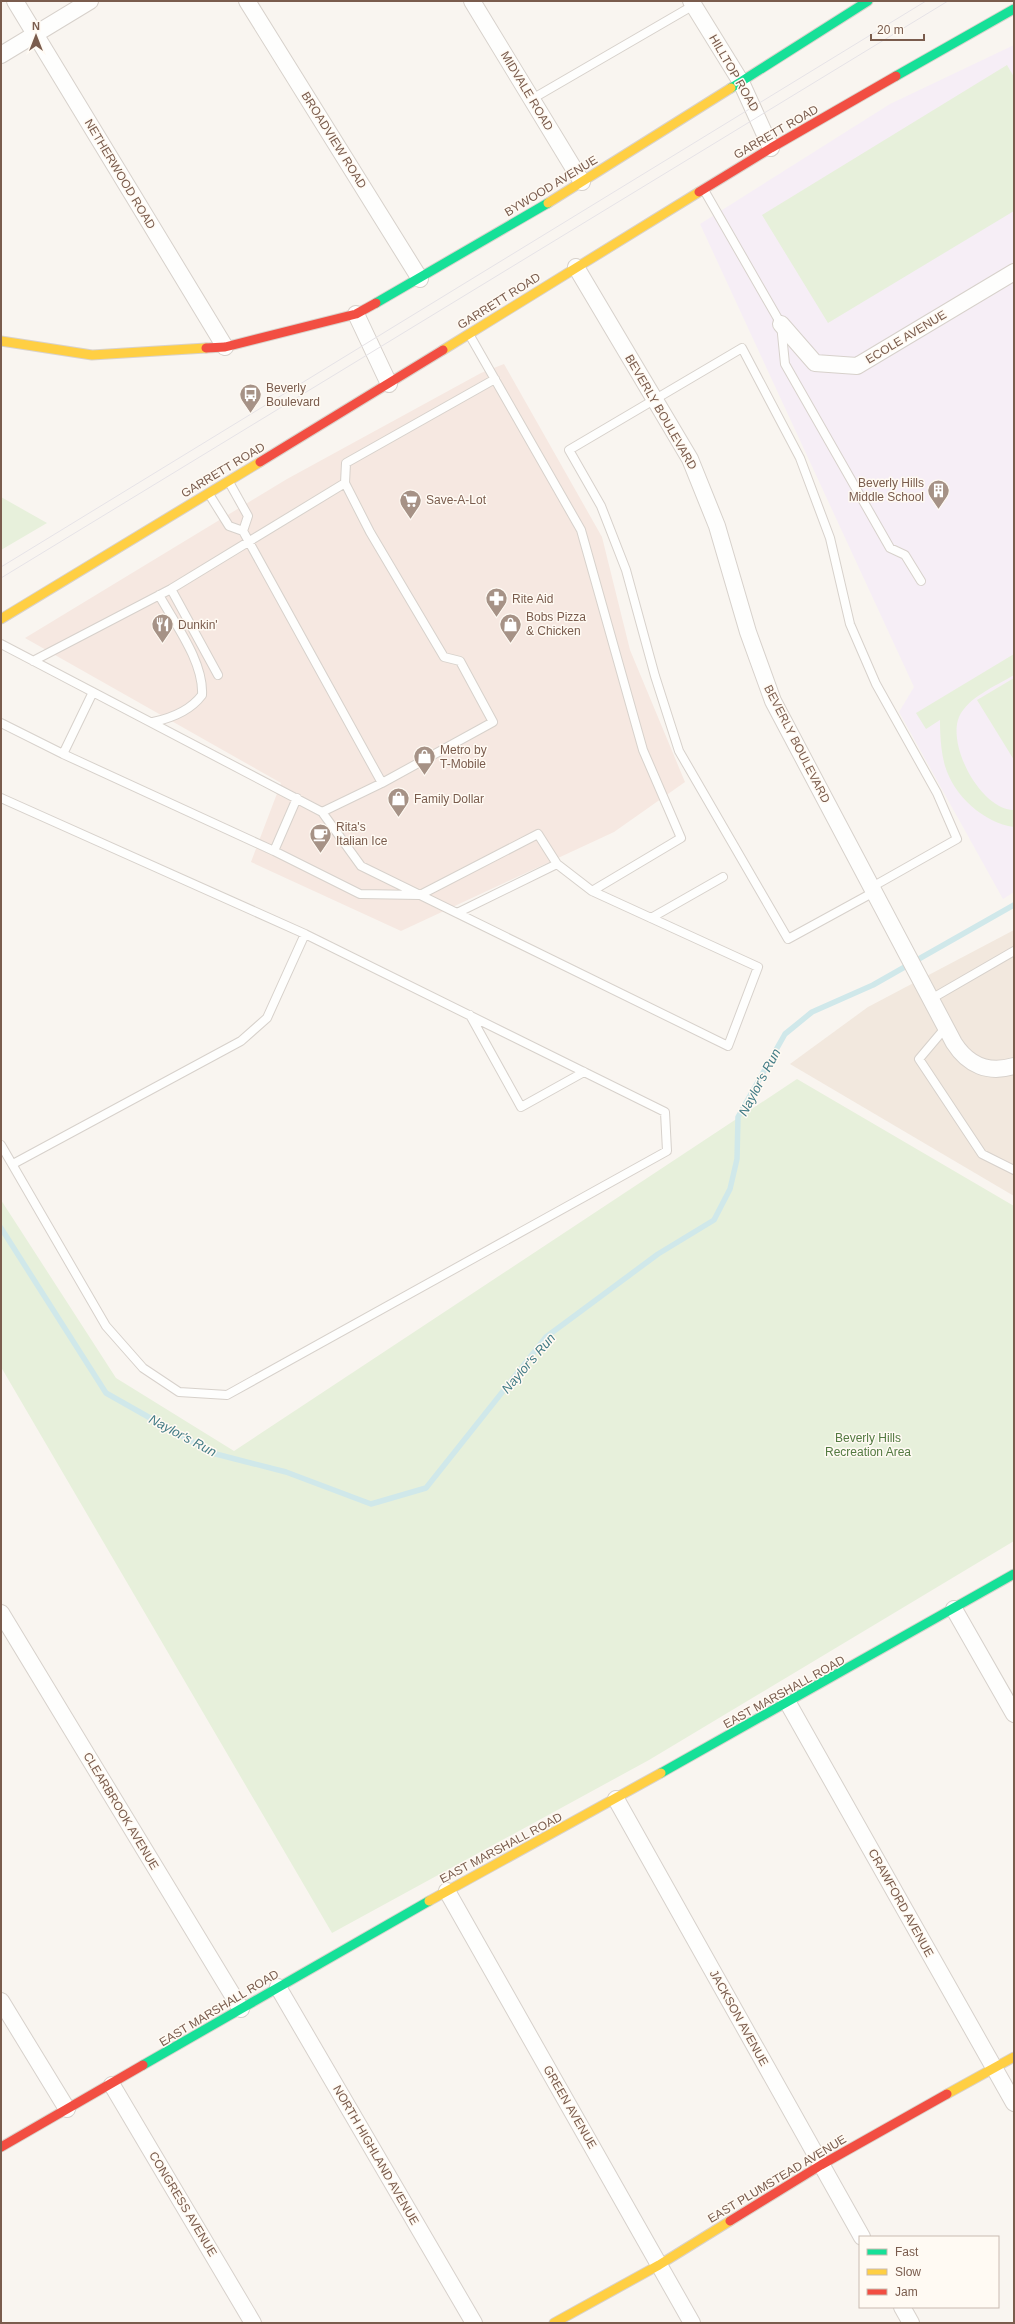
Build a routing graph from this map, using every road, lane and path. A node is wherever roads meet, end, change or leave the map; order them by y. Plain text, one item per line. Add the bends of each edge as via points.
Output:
1 (15, 1) edge
2 (90, 1) edge
3 (247, 1) edge
4 (472, 1) edge
5 (868, 1) edge
6 (692, 3) edge
7 (1014, 9) edge
8 (35, 34) junction
9 (1, 55) edge
10 (741, 82) junction
11 (532, 99) junction
12 (771, 148) junction
13 (582, 182) junction
14 (704, 190) junction
15 (576, 267) junction
16 (1014, 272) edge
17 (420, 279) junction
18 (356, 314) junction
19 (781, 324) junction
20 (469, 334) junction
21 (1, 341) edge
22 (225, 347) junction
23 (495, 379) junction
24 (389, 384) junction
25 (654, 399) junction
26 (228, 481) junction
27 (345, 483) junction
28 (209, 493) junction
29 (243, 531) junction
30 (249, 543) junction
31 (921, 581) dead end
32 (171, 588) junction
33 (159, 595) junction
34 (1, 619) edge
35 (1, 644) edge
36 (33, 661) junction
37 (218, 675) dead end
38 (93, 692) junction
39 (153, 722) junction
40 (1, 723) edge
41 (62, 754) junction
42 (382, 783) junction
43 (1, 798) edge
44 (297, 798) junction
45 (322, 812) junction
46 (274, 851) junction
47 (557, 864) junction
48 (723, 877) dead end
49 (873, 890) junction
50 (592, 891) junction
51 (420, 895) junction
52 (457, 913) junction
53 (651, 918) junction
54 (304, 934) junction
55 (1014, 951) edge
56 (931, 999) junction
57 (470, 1015) junction
58 (946, 1027) junction
59 (1014, 1066) edge
60 (584, 1072) junction
61 (1, 1145) edge
62 (13, 1164) junction
63 (1014, 1170) edge
64 (1014, 1574) edge
65 (954, 1609) junction
66 (1, 1613) edge
67 (788, 1703) junction
68 (1014, 1714) edge
69 (616, 1799) junction
70 (447, 1891) junction
71 (278, 1987) junction
72 (1, 2000) edge
73 (241, 2009) junction
74 (1014, 2057) edge
75 (994, 2069) junction
76 (112, 2085) junction
77 (1014, 2103) edge
78 (67, 2110) junction
79 (1, 2147) edge
80 (821, 2165) junction
81 (861, 2236) edge
82 (659, 2265) junction
83 (903, 2308) edge
84 (254, 2323) edge
85 (474, 2323) edge
86 (554, 2323) edge
87 (692, 2323) edge
88 (911, 2323) edge

1 - 8 street, NETHERWOOD ROAD
2 - 8 street
3 - 17 street, BROADVIEW ROAD
4 - 11 street, MIDVALE ROAD
5 - 10 main road, BYWOOD AVENUE
6 - 10 street, HILLTOP ROAD
6 - 11 lane
7 - 12 main road, GARRETT ROAD
8 - 9 street
8 - 22 street, NETHERWOOD ROAD
10 - 12 street, HILLTOP ROAD
10 - 13 main road, BYWOOD AVENUE
11 - 13 street, MIDVALE ROAD
12 - 14 main road, GARRETT ROAD
13 - 17 main road, BYWOOD AVENUE
14 - 15 main road, GARRETT ROAD
14 - 19 lane
15 - 20 main road, GARRETT ROAD
15 - 25 street, BEVERLY BOULEVARD
16 - 19 street, ECOLE AVENUE via 857,366 815,363
17 - 18 main road, BYWOOD AVENUE
18 - 22 main road, BYWOOD AVENUE
18 - 24 street
19 - 31 lane via 785,364 890,548 905,555
20 - 23 lane
20 - 24 main road, GARRETT ROAD
21 - 22 main road via 92,355
23 - 27 lane via 346,463
23 - 50 lane via 581,530 643,750 681,838
24 - 26 main road, GARRETT ROAD
25 - 49 street, BEVERLY BOULEVARD via 690,459 717,526 748,632 773,701
25 - 49 lane via 569,450 601,506 626,570 654,676 679,751 788,939
25 - 49 lane via 742,348 800,458 830,538 850,624 876,684 936,793 957,839
26 - 28 main road, GARRETT ROAD
26 - 29 lane via 248,516
27 - 30 lane
27 - 42 lane via 370,532 444,657 460,661 493,722
28 - 29 lane via 229,526
28 - 34 main road, GARRETT ROAD
29 - 30 lane
30 - 32 lane
30 - 42 lane
32 - 33 lane
32 - 37 lane
33 - 36 lane
33 - 39 lane via 197,663 202,695 196,704 167,719
35 - 36 lane
36 - 38 lane
38 - 39 lane
38 - 41 lane
39 - 44 lane
40 - 41 lane
41 - 46 lane
42 - 45 lane
43 - 54 lane
44 - 45 lane
44 - 46 lane via 288,824
45 - 51 lane via 361,866
46 - 51 lane via 360,894
47 - 50 lane
47 - 51 lane via 538,834
47 - 52 lane
48 - 53 lane
49 - 56 street, BEVERLY BOULEVARD
50 - 53 lane
51 - 52 lane
52 - 53 lane via 728,1046 758,968
54 - 57 lane
54 - 62 lane via 267,1018 241,1041
55 - 56 lane
56 - 58 street, BEVERLY BOULEVARD
57 - 60 lane
57 - 60 lane via 521,1107
58 - 59 street, BEVERLY BOULEVARD via 962,1055 973,1064 1006,1068
58 - 63 lane via 918,1059 982,1154
60 - 62 lane via 665,1112 667,1151 227,1394 179,1392 142,1368 106,1326
61 - 62 lane
64 - 65 main road, EAST MARSHALL ROAD
65 - 67 main road, EAST MARSHALL ROAD
65 - 68 street
66 - 73 street, CLEARBROOK AVENUE
67 - 69 main road, EAST MARSHALL ROAD
67 - 75 street, CRAWFORD AVENUE
69 - 70 main road, EAST MARSHALL ROAD
69 - 80 street, JACKSON AVENUE
70 - 71 main road, EAST MARSHALL ROAD
70 - 82 street, GREEN AVENUE
71 - 73 main road, EAST MARSHALL ROAD
71 - 85 street, NORTH HIGHLAND AVENUE
72 - 78 street
73 - 76 main road, EAST MARSHALL ROAD
74 - 75 main road, EAST PLUMSTEAD AVENUE
75 - 77 street, CRAWFORD AVENUE
75 - 80 main road, EAST PLUMSTEAD AVENUE
76 - 78 main road, EAST MARSHALL ROAD
76 - 84 street, CONGRESS AVENUE
78 - 79 main road, EAST MARSHALL ROAD
80 - 81 street, JACKSON AVENUE
80 - 82 main road, EAST PLUMSTEAD AVENUE
82 - 86 main road, EAST PLUMSTEAD AVENUE
82 - 87 street, GREEN AVENUE
83 - 88 street

